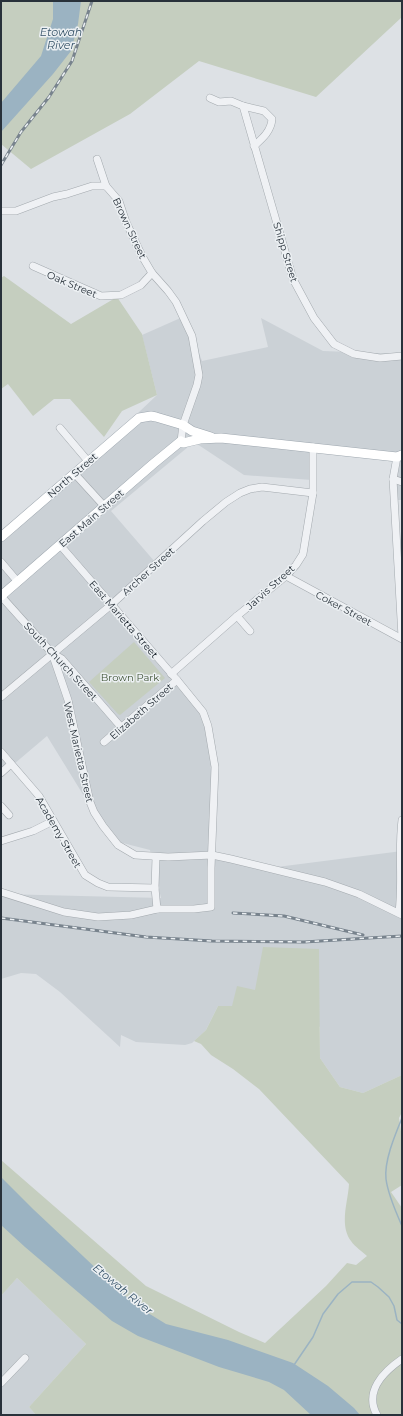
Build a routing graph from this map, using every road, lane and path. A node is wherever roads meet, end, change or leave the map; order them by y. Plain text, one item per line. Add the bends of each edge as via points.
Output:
1 (210, 98) dead end
2 (243, 106) junction
3 (254, 146) junction
4 (97, 159) dead end
5 (106, 186) junction
6 (1, 211) edge
7 (33, 266) dead end
8 (152, 273) junction
9 (402, 356) edge
10 (183, 425) junction
11 (60, 428) dead end
12 (213, 438) junction
13 (181, 441) junction
14 (313, 447) junction
15 (400, 456) edge
16 (88, 461) junction
17 (74, 473) junction
18 (393, 479) junction
19 (402, 482) edge
20 (312, 492) junction
21 (105, 507) junction
22 (1, 537) edge
23 (60, 545) junction
24 (1, 562) edge
25 (286, 576) junction
26 (18, 582) junction
27 (1, 596) edge
28 (111, 605) junction
29 (237, 616) junction
30 (250, 631) dead end
31 (402, 638) edge
32 (52, 653) junction
33 (171, 674) junction
34 (177, 680) junction
35 (1, 697) edge
36 (121, 728) junction
37 (104, 742) dead end
38 (1, 752) edge
39 (11, 764) junction
40 (1, 773) edge
41 (1, 806) edge
42 (9, 815) dead end
43 (402, 820) edge
44 (53, 821) junction
45 (1, 841) edge
46 (212, 855) junction
47 (156, 857) junction
48 (155, 888) junction
49 (1, 892) edge
50 (157, 909) junction
51 (400, 914) edge
52 (25, 1358) dead end
53 (402, 1359) edge
54 (1, 1383) edge
55 (377, 1415) edge

1 - 2 street via 219,102 231,101
2 - 3 street, Shipp Street
2 - 3 street via 264,111 272,119 271,127
3 - 9 street, Shipp Street via 293,279 314,318 334,344 354,354 380,358
4 - 5 street
5 - 6 street via 92,186 16,211
5 - 8 street, Brown Street via 119,201 131,235
7 - 8 street, Oak Street via 101,296 121,296 141,285
8 - 10 street, Brown Street via 176,302 196,351 199,375
10 - 12 main road
10 - 13 street
10 - 16 main road, North Street via 146,416 135,421
11 - 16 street
12 - 13 main road via 183,443
12 - 14 main road
13 - 21 main road, East Main Street
14 - 15 main road
14 - 20 street, Jarvis Street
15 - 18 street
16 - 17 main road, North Street
17 - 21 street
17 - 22 main road, North Street
18 - 19 street
18 - 31 street
20 - 25 street, Jarvis Street via 302,554
20 - 28 street, Archer Street via 262,487 240,493 202,521
21 - 23 main road, East Main Street
23 - 26 main road, East Main Street
23 - 28 street, East Marietta Street
24 - 26 street
25 - 29 street, Jarvis Street
25 - 31 street, Coker Street
26 - 27 main road, East Main Street
27 - 32 street, South Church Street
28 - 32 street, Archer Street
28 - 33 street, East Marietta Street
29 - 30 street
29 - 33 street, Jarvis Street
32 - 35 street, Archer Street
32 - 36 street, South Church Street via 62,659
32 - 47 street, West Marietta Street via 68,700 94,812 118,845 136,855
33 - 34 street, East Marietta Street
34 - 36 street, Elizabeth Street
34 - 46 street, East Marietta Street via 203,712 210,733 215,767
36 - 37 street, Elizabeth Street
38 - 39 street, Academy Street
39 - 40 street
39 - 44 street, Academy Street via 38,796
41 - 42 street
43 - 51 street
44 - 45 street via 33,831
44 - 48 street, Academy Street via 80,868 90,879 108,887
46 - 47 street, West Marietta Street
46 - 50 street via 211,907
46 - 51 street, West Marietta Street via 325,882 359,894
47 - 48 street
48 - 50 street
49 - 50 street via 80,915 131,915
52 - 54 street
53 - 55 street via 386,1372 374,1387 372,1404

